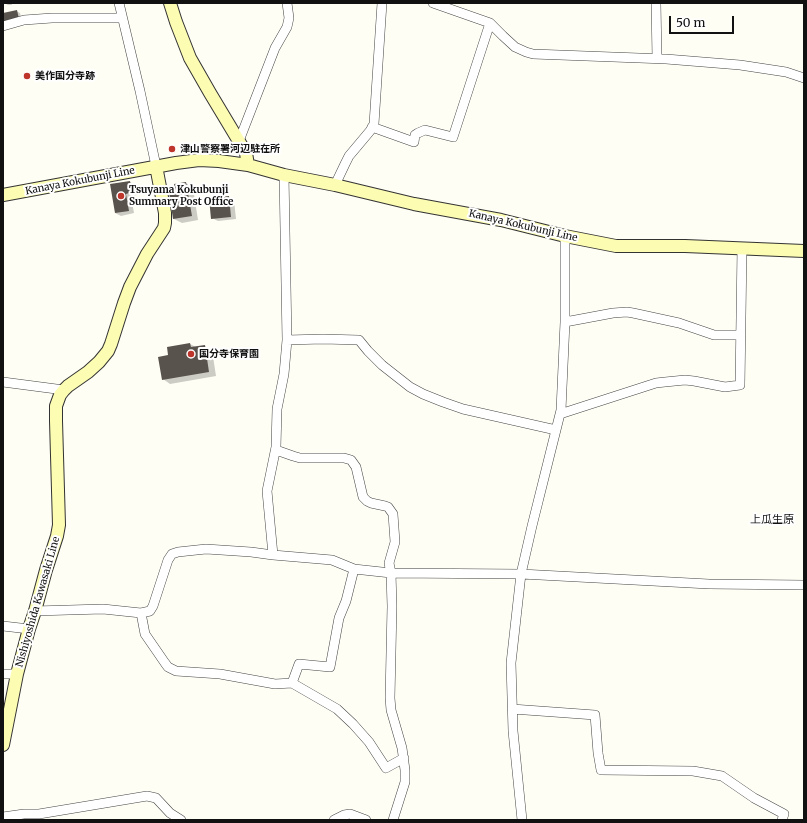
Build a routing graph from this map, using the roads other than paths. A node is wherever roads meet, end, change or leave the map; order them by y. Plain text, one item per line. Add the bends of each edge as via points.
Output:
1 (119, 3) edge
2 (170, 3) edge
3 (288, 3) edge
4 (382, 3) edge
5 (433, 3) edge
6 (656, 3) edge
7 (122, 18) junction
8 (490, 24) junction
9 (3, 26) edge
10 (657, 58) junction
11 (804, 78) edge
12 (372, 127) junction
13 (239, 141) junction
14 (248, 165) junction
15 (156, 166) junction
16 (284, 175) junction
17 (335, 185) junction
18 (3, 195) edge
19 (565, 236) junction
20 (742, 248) junction
21 (804, 251) edge
22 (565, 322) junction
23 (741, 335) junction
24 (287, 340) junction
25 (3, 382) edge
26 (64, 390) junction
27 (560, 414) junction
28 (556, 430) junction
29 (276, 450) junction
30 (272, 555) junction
31 (354, 569) junction
32 (391, 573) junction
33 (521, 574) junction
34 (804, 585) edge
35 (35, 611) junction
36 (141, 613) junction
37 (3, 626) edge
38 (29, 629) junction
39 (3, 674) edge
40 (17, 674) junction
41 (292, 683) junction
42 (512, 709) junction
43 (3, 745) edge
44 (404, 758) junction
45 (3, 817) edge
46 (181, 820) edge
47 (334, 820) edge
48 (366, 820) edge
49 (393, 820) edge
50 (522, 820) edge
51 (782, 820) edge

1 - 7 street
2 - 13 main road via 190,58
3 - 13 street via 287,27 275,48
4 - 12 street via 375,120
5 - 8 street
6 - 10 street
7 - 9 street via 52,18 24,20
7 - 15 street
8 - 10 street via 515,47 533,54
8 - 12 street via 453,137 421,131 414,142
10 - 11 street via 786,72
12 - 17 street via 349,156
13 - 14 main road via 246,153
14 - 15 main road via 209,160
14 - 16 main road, Kanaya Kokubunji Line
15 - 18 main road, Kanaya Kokubunji Line
15 - 26 main road, Nishiyoshida Kawasaki Line via 165,213 164,228 130,287 108,351 94,367
16 - 17 main road, Kanaya Kokubunji Line
16 - 24 street
17 - 19 main road, Kanaya Kokubunji Line
19 - 20 main road, Kanaya Kokubunji Line via 616,246
19 - 22 street
20 - 21 main road, Kanaya Kokubunji Line
20 - 23 street
22 - 23 street via 627,312 678,323 714,335
22 - 27 street
23 - 27 street via 740,385 726,387 685,380 656,383
24 - 28 street via 359,340 382,365 423,394 463,409
24 - 29 street via 277,409
25 - 26 street
26 - 35 main road, Nishiyoshida Kawasaki Line via 57,401 56,412 59,525
27 - 28 street
28 - 33 street
29 - 30 street via 267,491
29 - 32 street via 300,458 344,458 354,462 363,497 371,503 388,507 393,514 395,542 389,563
30 - 31 street via 332,560
30 - 36 street via 206,549 172,554 153,606 150,611
31 - 32 street
31 - 41 street via 330,666 299,664
32 - 33 street
32 - 44 street via 391,710
33 - 34 street via 709,584
33 - 42 street via 511,663
35 - 36 street via 103,609
35 - 38 main road, Nishiyoshida Kawasaki Line
36 - 41 street via 145,634 168,667 176,671 220,674 275,684
37 - 38 street
38 - 40 main road, Nishiyoshida Kawasaki Line
39 - 40 street
40 - 43 main road, Nishiyoshida Kawasaki Line
41 - 44 street via 337,709 369,742 386,768
42 - 50 street
42 - 51 street via 595,716 602,770 693,771 722,776 754,798 784,814
44 - 49 street via 404,782
45 - 46 street via 39,814 146,796 156,798 170,813
47 - 48 street via 350,814

